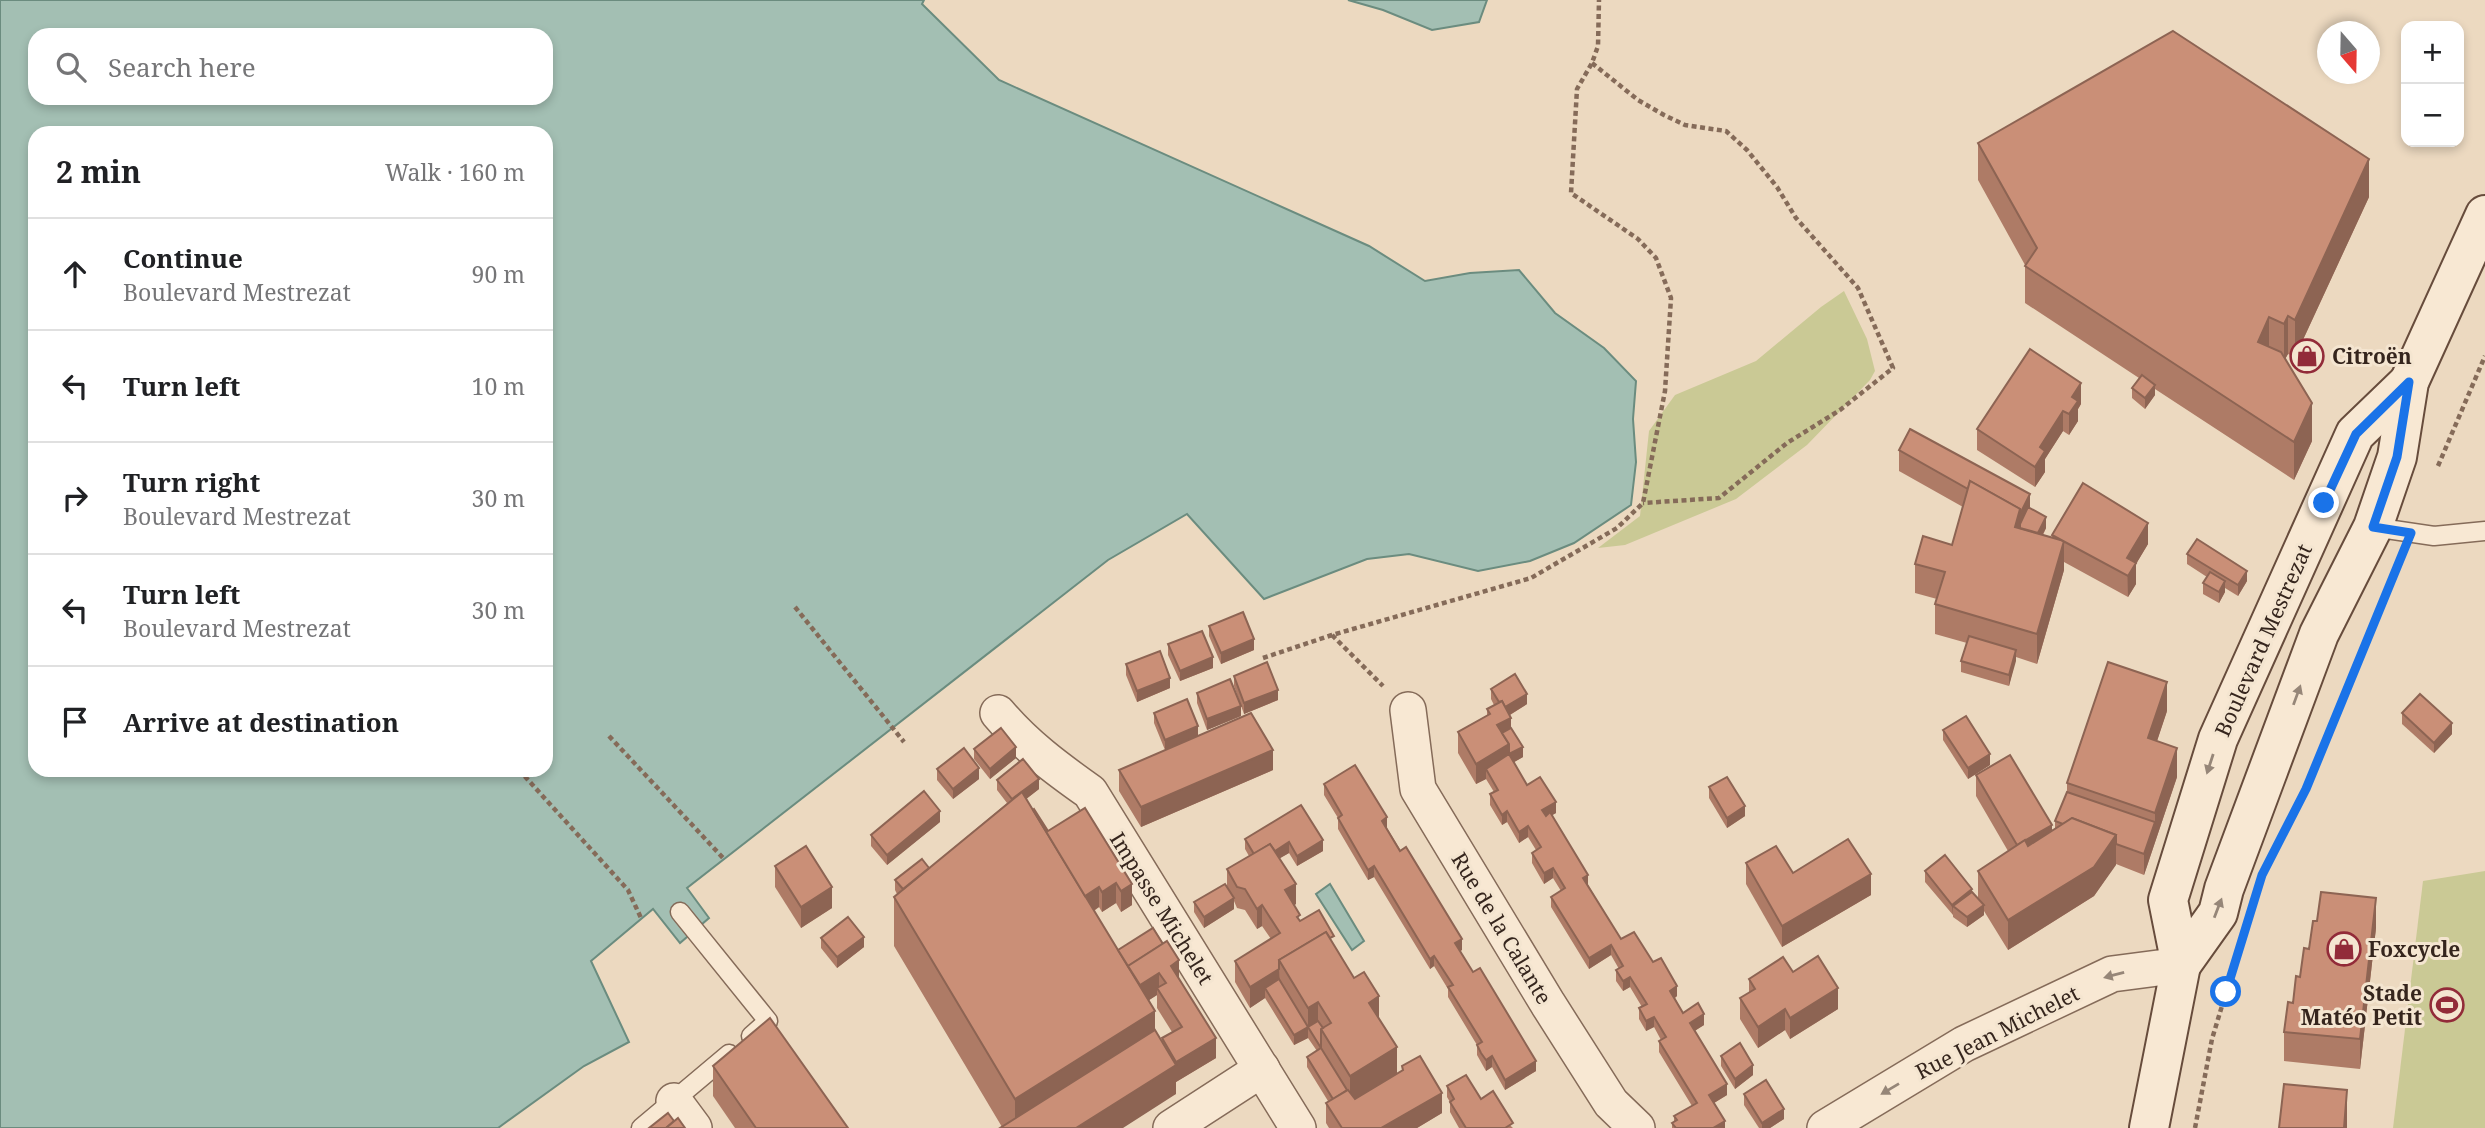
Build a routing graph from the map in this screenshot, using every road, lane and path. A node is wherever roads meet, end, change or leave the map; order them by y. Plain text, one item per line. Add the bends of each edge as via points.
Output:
1 (1599, 0) edge
2 (1592, 63) junction
3 (2485, 215) edge
4 (2485, 356) edge
5 (2409, 382) junction
6 (2435, 474) dead end
7 (1643, 503) junction
8 (2373, 527) junction
9 (2485, 531) edge
10 (2389, 587) dead end
11 (795, 607) dead end
12 (1332, 635) junction
13 (1263, 658) dead end
14 (1408, 710) joint
15 (998, 713) dead end
16 (608, 736) dead end
17 (904, 742) dead end
18 (525, 777) edge
19 (2300, 801) dead end
20 (725, 860) dead end
21 (680, 912) dead end
22 (641, 918) dead end
23 (2239, 951) dead end
24 (2181, 965) junction
25 (1262, 1069) junction
26 (684, 1114) edge
27 (641, 1128) edge
28 (1171, 1128) edge
29 (1297, 1128) edge
30 (1637, 1128) edge
31 (1825, 1128) edge
32 (2149, 1128) edge
33 (2194, 1128) edge

1 - 2 path via 1598,46
2 - 7 path via 1577,89 1571,193 1638,239 1656,258 1671,298 1665,391
2 - 7 path via 1655,110 1685,125 1726,131 1747,150 1796,218 1858,288 1893,368 1719,498
3 - 5 main road
4 - 6 path
5 - 8 main road, Boulevard Mestrezat via 2397,457
5 -> 24 main road, Boulevard Mestrezat via 2356,434 2218,739 2168,900
7 - 12 path via 1617,528 1531,578
8 - 9 lane via 2434,536
24 -> 8 main road, Boulevard Mestrezat via 2218,914 2319,634
10 - 19 path
11 - 17 path
12 - 13 path
12 - 14 path
14 - 30 street, Rue de la Calante via 1418,789 1611,1103
15 - 25 street, Impasse Michelet via 1021,740 1090,792
16 - 20 path
18 - 22 path via 628,890
21 - 26 lane via 768,1021
23 - 33 path via 2212,1039
24 -> 31 street, Rue Jean Michelet via 2112,974 1964,1044
24 - 32 main road, Boulevard Mestrezat
25 - 28 street
25 - 29 street, Impasse Michelet
26 - 27 lane

